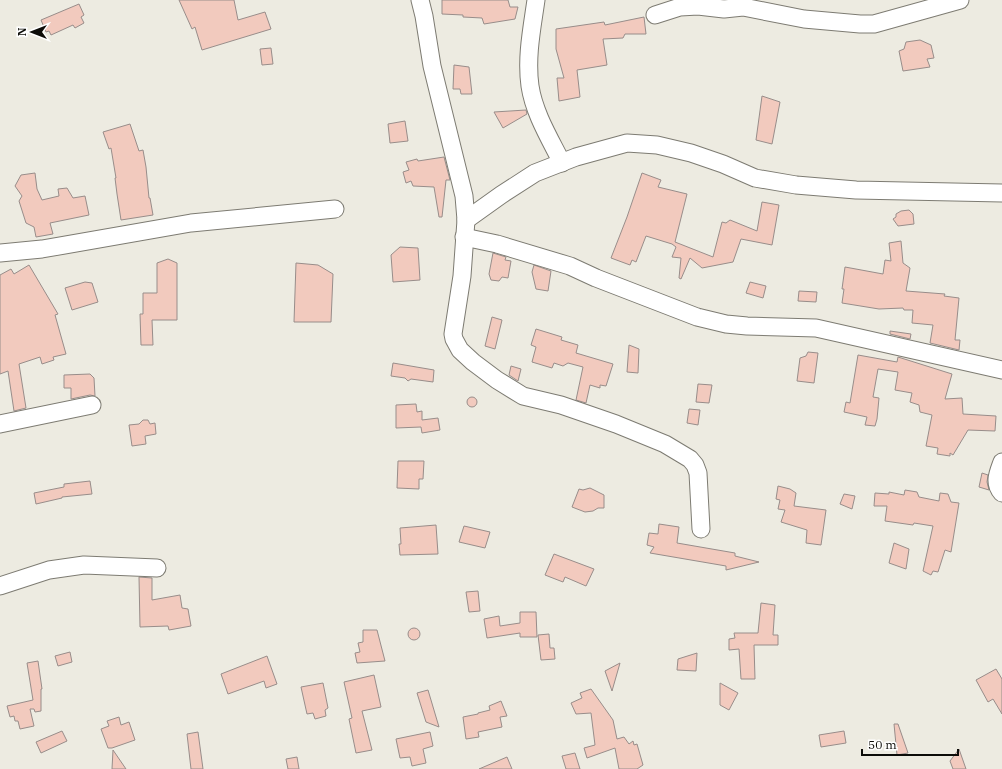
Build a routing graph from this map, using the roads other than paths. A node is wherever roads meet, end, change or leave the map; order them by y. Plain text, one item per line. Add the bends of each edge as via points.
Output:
1 (420, 0) edge
2 (536, 0) edge
3 (960, 0) edge
4 (656, 15) dead end
5 (562, 163) junction
6 (1002, 193) edge
7 (335, 209) dead end
8 (466, 220) junction
9 (464, 237) junction
10 (0, 253) edge
11 (1002, 370) edge
12 (92, 405) dead end
13 (0, 424) edge
14 (1002, 462) edge
15 (1002, 492) edge
16 (701, 529) dead end
17 (157, 568) dead end
18 (0, 586) edge

1 - 8 street via 432,66 464,196
2 - 5 street via 529,45 530,88 545,130
3 - 4 street via 874,24 804,19 743,7 680,7
5 - 6 street via 607,148 635,143 691,153 755,178 796,185 856,190
5 - 8 street via 535,173
7 - 10 street via 191,223 42,249
8 - 9 street
9 - 11 street via 570,266 697,316 726,324 816,328
9 - 16 street via 462,276 454,334 460,350 496,380 522,396 561,405 616,424 665,444 690,459 698,473
12 - 13 street
14 - 15 street via 997,483
17 - 18 street via 84,565 49,570

